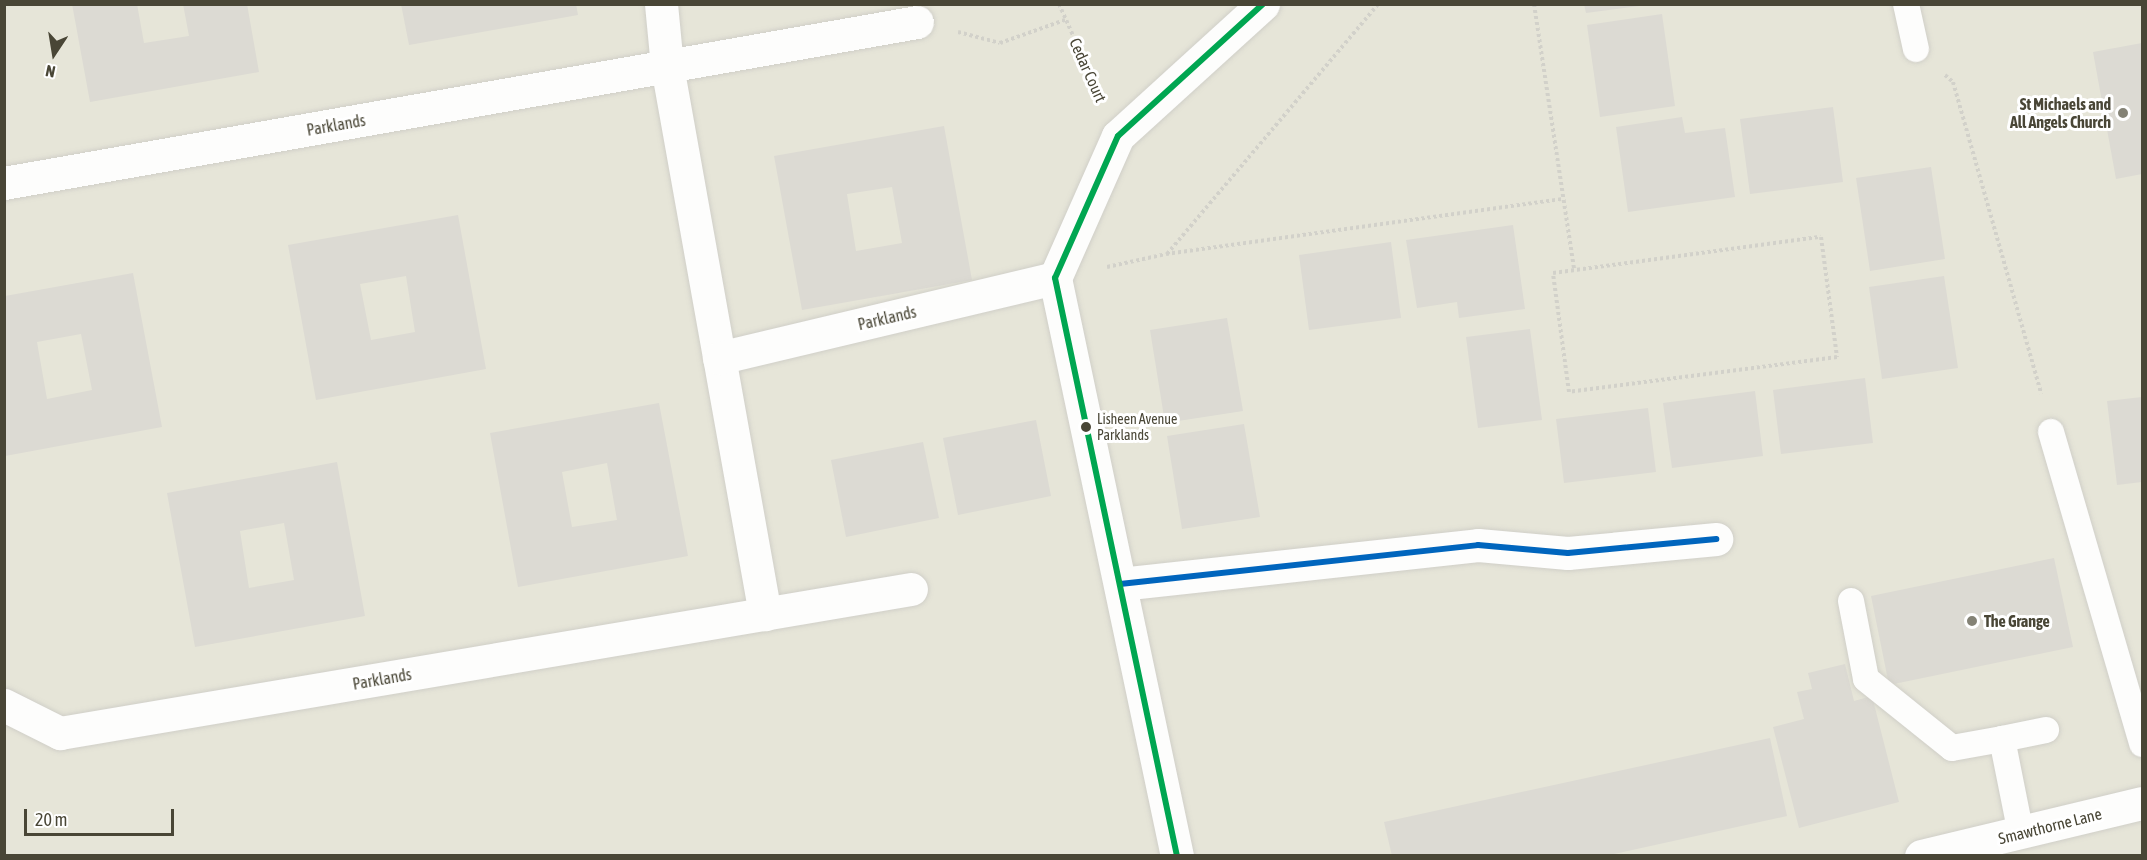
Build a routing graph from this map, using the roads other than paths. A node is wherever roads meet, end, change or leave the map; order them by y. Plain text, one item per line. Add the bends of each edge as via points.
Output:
1 (661, 4) edge
2 (1263, 4) edge
3 (1906, 4) edge
4 (917, 22) road end
5 (1916, 49) road end
6 (667, 66) junction
7 (4, 183) edge
8 (1055, 278) junction
9 (719, 358) junction
10 (2051, 432) road end
11 (1716, 538) dead end
12 (1120, 584) junction
13 (911, 589) dead end
14 (1851, 601) dead end
15 (765, 615) junction
16 (4, 705) edge
17 (2046, 730) dead end
18 (2002, 739) junction
19 (2142, 744) edge
20 (2142, 803) edge
21 (2021, 834) junction
22 (1178, 855) edge
23 (1922, 855) edge

1 - 6 street
2 - 8 street via 1118,136
3 - 5 lane
4 - 6 street, Parklands
6 - 7 street, Parklands
6 - 9 street
8 - 9 street, Parklands
8 - 12 street
9 - 15 street
10 - 19 lane
11 - 12 street via 1568,553 1478,545
12 - 22 street
13 - 15 street, Parklands
14 - 18 lane via 1866,679 1952,748
15 - 16 street, Parklands via 60,734
17 - 18 lane
18 - 21 lane
20 - 21 street, Smawthorne Lane
21 - 23 street, Smawthorne Lane

